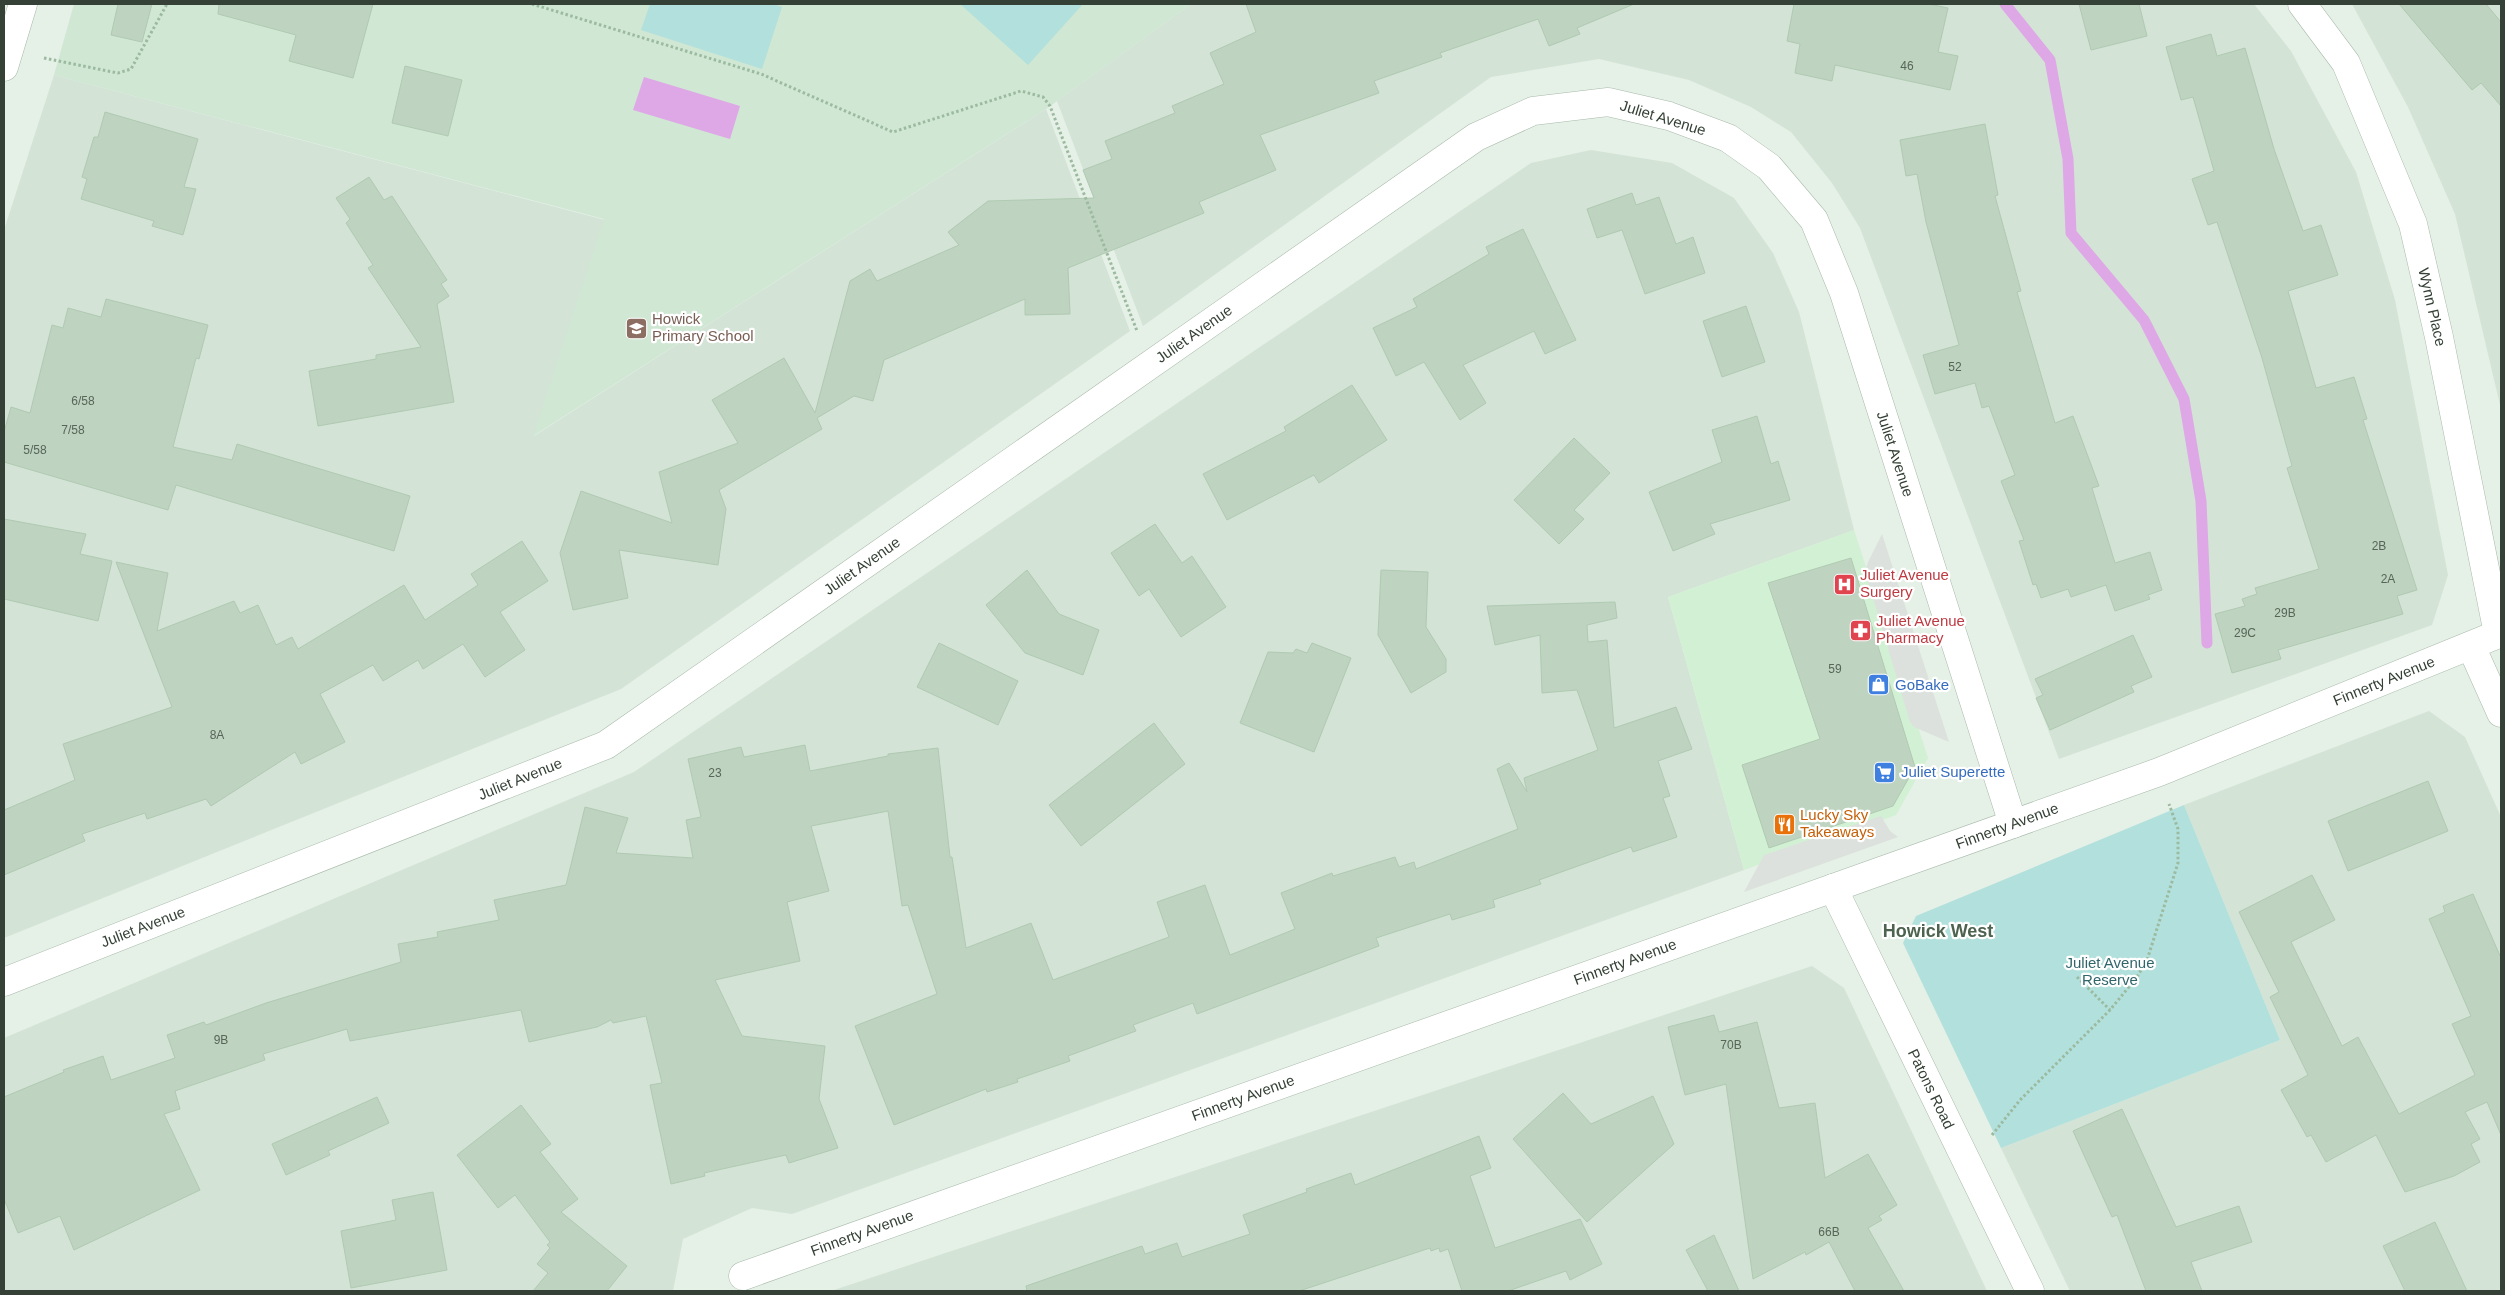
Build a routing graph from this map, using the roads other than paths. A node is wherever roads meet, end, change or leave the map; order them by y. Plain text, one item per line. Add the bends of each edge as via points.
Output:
1 (22, 4) edge
2 (2302, 4) edge
3 (6, 59) edge
4 (2500, 634) edge
5 (2471, 646) junction
6 (2501, 713) edge
7 (2013, 824) junction
8 (1833, 888) junction
9 (4, 982) edge
10 (743, 1276) dead end
11 (2030, 1291) edge

1 - 3 street
2 - 4 street, Wynn Place via 2346,63 2413,224
4 - 5 street, Finnerty Avenue
5 - 6 street
5 - 7 street, Finnerty Avenue via 2159,772
7 - 8 street, Finnerty Avenue
7 - 9 street, Juliet Avenue via 1844,293 1814,220 1768,167 1728,138 1669,116 1608,102 1533,111 1476,137 606,745
8 - 10 street, Finnerty Avenue
8 - 11 street, Patons Road

